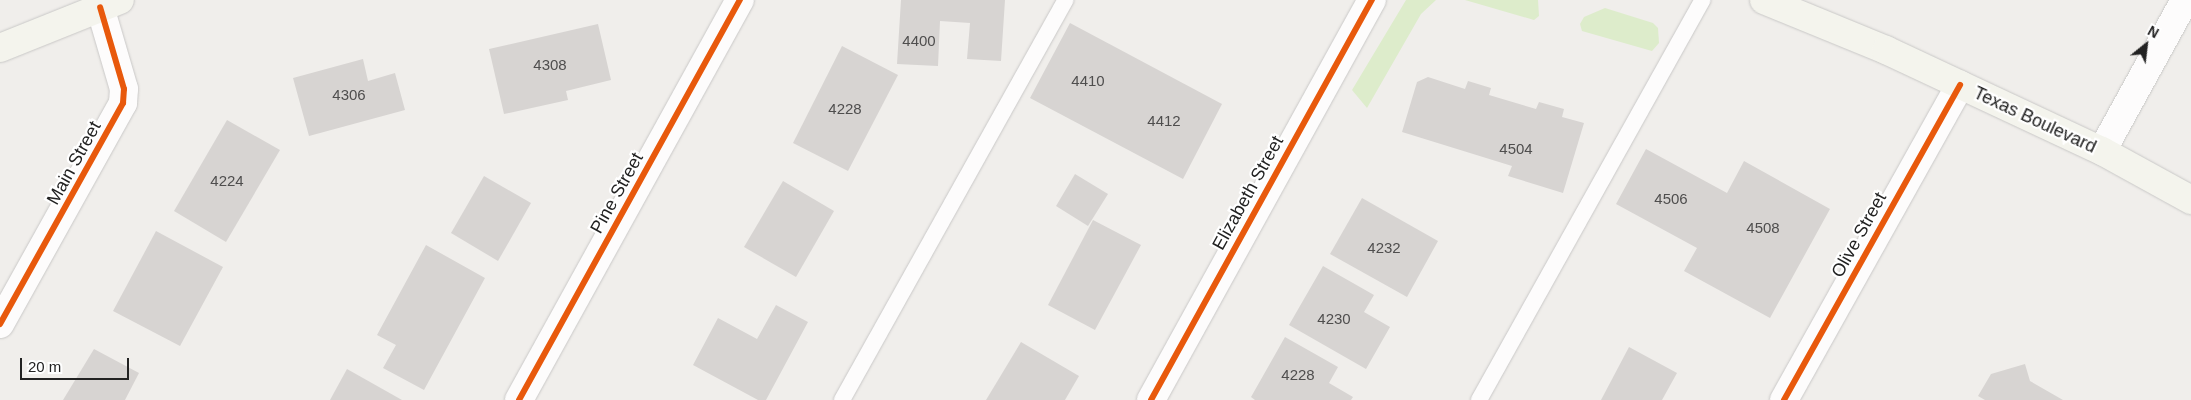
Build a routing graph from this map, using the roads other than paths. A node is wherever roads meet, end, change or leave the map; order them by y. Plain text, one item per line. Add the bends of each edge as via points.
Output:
1 (740, 0) edge
2 (1066, 0) edge
3 (1372, 0) edge
4 (1703, 0) edge
5 (1764, 0) edge
6 (2186, 0) edge
7 (110, 3) edge
8 (1793, 5) edge
9 (0, 48) edge
10 (1960, 85) junction
11 (2102, 150) junction
12 (2191, 200) edge
13 (0, 324) edge
14 (519, 400) edge
15 (842, 400) edge
16 (1151, 400) edge
17 (1480, 400) edge
18 (1784, 400) edge

1 - 14 street, Pine Street
2 - 15 lane
3 - 16 street, Elizabeth Street
4 - 17 lane
5 - 8 main road, Texas Boulevard
6 - 11 street
7 - 9 main road
7 - 13 street, Main Street via 124,89 123,103
8 - 10 main road, Texas Boulevard
10 - 11 main road, Texas Boulevard
10 - 18 street, Olive Street
11 - 12 main road, Texas Boulevard

